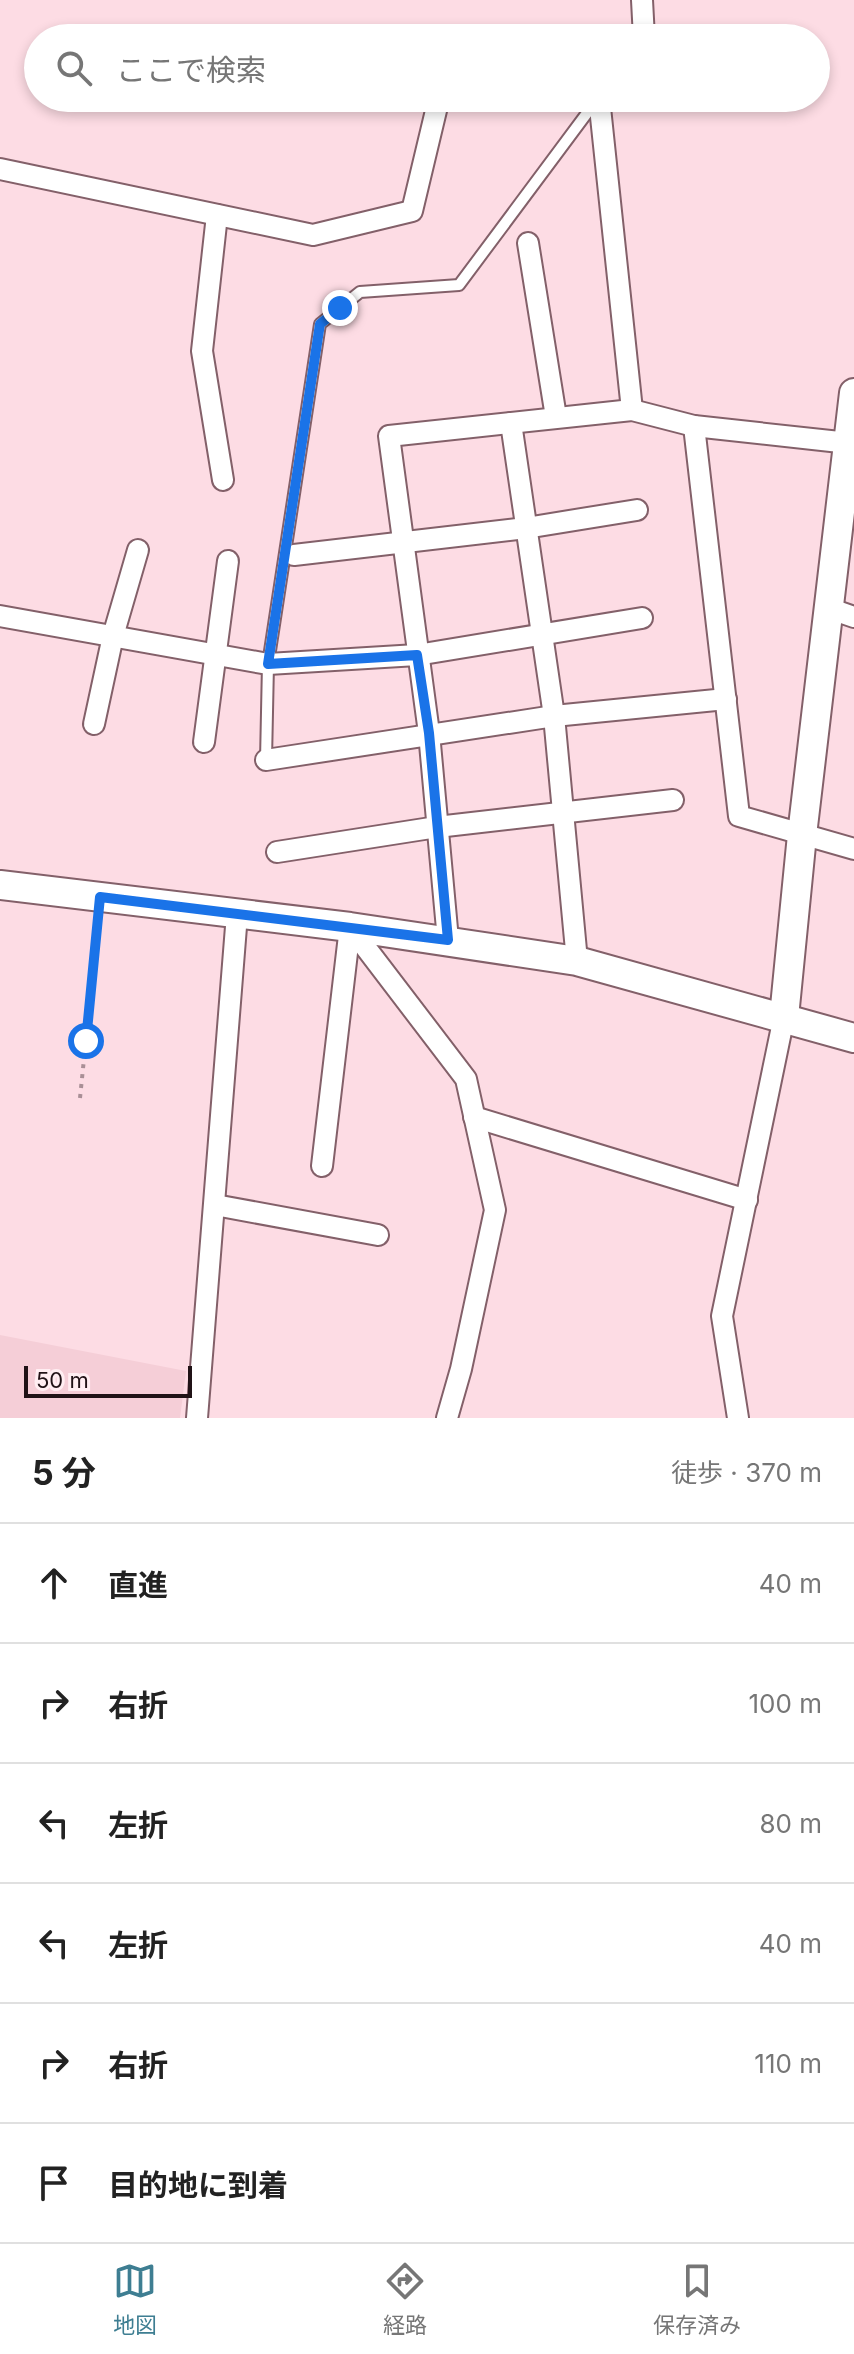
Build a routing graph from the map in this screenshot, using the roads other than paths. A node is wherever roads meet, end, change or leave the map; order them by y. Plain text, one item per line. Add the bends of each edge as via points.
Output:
1 (642, 0) edge
2 (643, 24) edge
3 (436, 112) edge
4 (588, 112) edge
5 (599, 112) edge
6 (0, 169) edge
7 (217, 215) junction
8 (528, 243) dead end
9 (854, 393) edge
10 (632, 410) junction
11 (556, 417) junction
12 (511, 423) junction
13 (694, 426) junction
14 (849, 443) junction
15 (223, 480) dead end
16 (637, 510) dead end
17 (526, 528) junction
18 (403, 540) junction
19 (138, 550) dead end
20 (294, 555) dead end
21 (228, 561) dead end
22 (842, 613) edge
23 (0, 616) edge
24 (642, 618) dead end
25 (541, 633) junction
26 (113, 636) junction
27 (215, 655) junction
28 (417, 655) junction
29 (268, 664) junction
30 (726, 699) junction
31 (554, 716) junction
32 (94, 724) dead end
33 (429, 733) junction
34 (204, 742) dead end
35 (266, 760) joint
36 (673, 800) dead end
37 (563, 811) junction
38 (437, 827) junction
39 (802, 835) junction
40 (854, 849) edge
41 (277, 852) dead end
42 (0, 885) edge
43 (237, 914) junction
44 (350, 927) junction
45 (448, 940) junction
46 (577, 961) junction
47 (784, 1017) junction
48 (854, 1038) edge
49 (474, 1117) junction
50 (322, 1166) dead end
51 (747, 1200) junction
52 (215, 1205) junction
53 (378, 1235) dead end
54 (197, 1418) edge
55 (447, 1418) edge
56 (738, 1418) edge

1 - 2 street
3 - 7 street via 412,211 313,235
4 - 29 lane via 459,285 360,292 320,324
5 - 10 street
6 - 7 street
7 - 15 street via 202,351
8 - 11 street
9 - 14 street
10 - 11 street
10 - 13 street
11 - 12 street
12 - 17 street
12 - 18 street via 389,436
13 - 14 street
13 - 30 street
14 - 22 street
16 - 17 street
17 - 18 street
17 - 25 street
18 - 20 street
18 - 28 street
19 - 26 street
21 - 27 street
22 - 39 street
23 - 26 street
24 - 25 street
25 - 28 street
25 - 31 street
26 - 27 street
26 - 32 street
27 - 29 street
27 - 34 street
28 - 29 street
28 - 33 street
29 - 35 lane
30 - 31 street
30 - 39 street via 739,816
31 - 33 street
31 - 37 street
33 - 35 street
33 - 38 street
36 - 37 street
37 - 38 street
37 - 46 street
38 - 41 street
38 - 45 street
39 - 40 street
39 - 47 street
42 - 43 street
43 - 44 street
43 - 52 street
44 - 45 street
44 - 49 street via 466,1079
44 - 50 street
45 - 46 street
46 - 47 street
47 - 48 street
47 - 51 street
49 - 51 street
49 - 55 street via 495,1210
51 - 56 street via 722,1316
52 - 53 street
52 - 54 street

